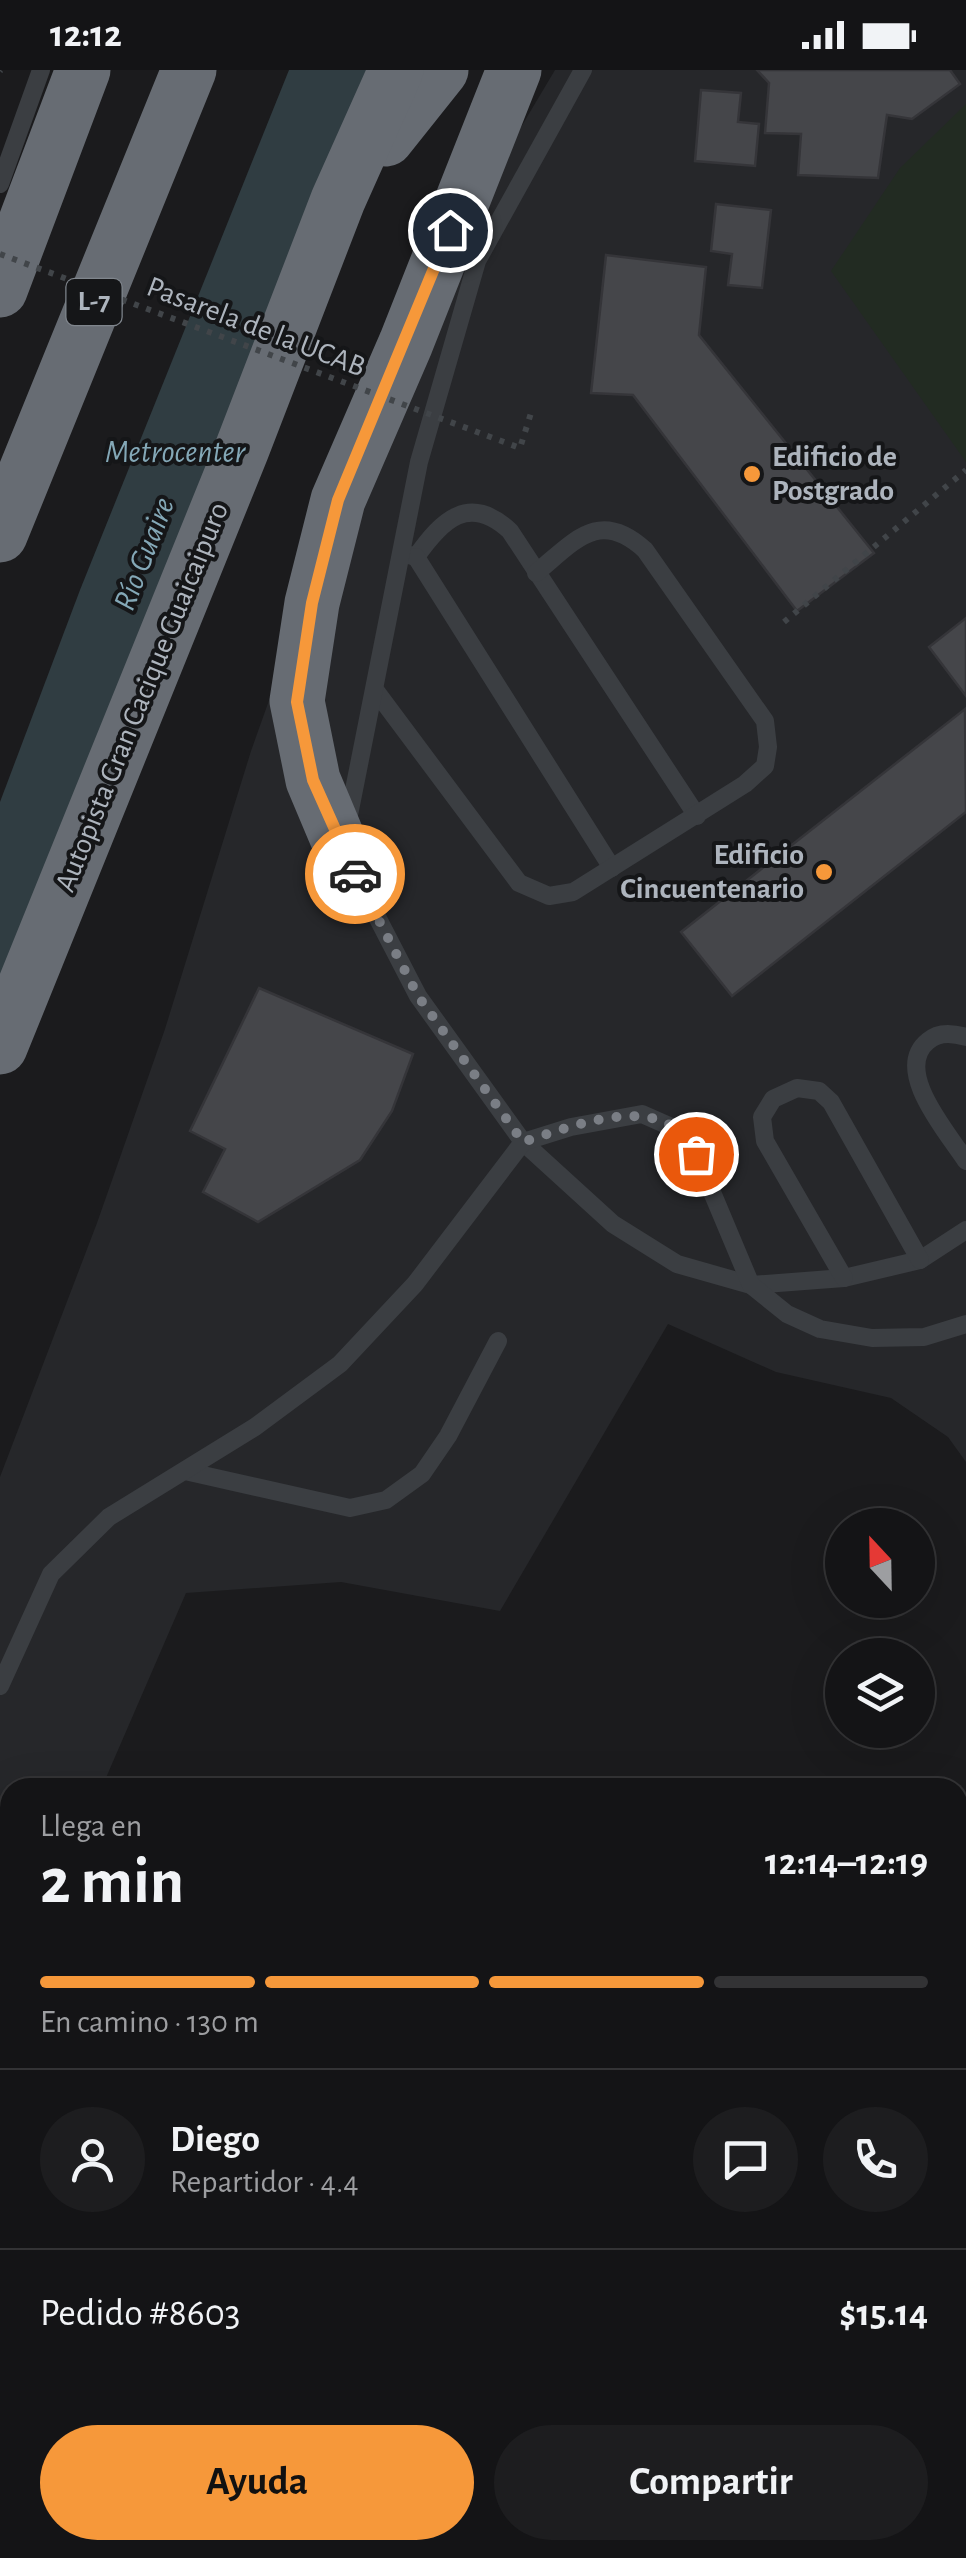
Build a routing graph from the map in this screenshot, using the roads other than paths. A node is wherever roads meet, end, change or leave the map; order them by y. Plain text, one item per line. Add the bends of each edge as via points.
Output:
1 (41, 70) edge
2 (83, 70) edge
3 (188, 70) edge
4 (396, 70) edge
5 (441, 70) edge
6 (514, 70) edge
7 (583, 70) edge
8 (0, 184) edge
9 (338, 200) junction
10 (0, 290) edge
11 (0, 534) edge
12 (409, 555) junction
13 (536, 573) junction
14 (374, 690) junction
15 (697, 816) junction
16 (342, 849) junction
17 (612, 868) junction
18 (966, 1037) edge
19 (0, 1046) edge
20 (523, 1142) junction
21 (966, 1161) edge
22 (966, 1230) edge
23 (920, 1260) junction
24 (844, 1278) junction
25 (751, 1285) junction
26 (966, 1324) edge
27 (498, 1340) dead end
28 (184, 1471) junction
29 (0, 1686) edge

1 - 8 lane
2 - 10 highway
3 - 11 highway, L-7
4 - 9 highway, Autopista Gran Cacique Guaicaipuro
5 - 9 highway
6 - 16 highway via 338,500 312,603 297,702 313,780
7 - 12 lane via 477,261 420,462
9 - 19 highway, Autopista Gran Cacique Guaicaipuro
12 - 13 lane via 450,517 470,512 496,518
12 - 14 lane
12 - 17 lane
13 - 15 lane
13 - 15 lane via 593,530 630,536 765,721 765,766
14 - 16 lane
14 - 17 lane via 519,883 549,896 572,892
15 - 17 lane
16 - 20 lane via 418,996
18 - 21 lane via 930,1038 914,1068 918,1086
20 - 25 lane via 613,1224 676,1264
20 - 25 lane via 642,1114 676,1129 696,1154
20 - 28 lane via 415,1284 340,1364
22 - 23 lane
23 - 24 lane
23 - 24 lane via 831,1102 819,1091 797,1088 773,1099 762,1117 764,1141
24 - 25 lane
25 - 26 lane via 787,1314 820,1329 924,1337
27 - 28 lane via 422,1474 386,1500 350,1508
28 - 29 lane via 109,1517 50,1574

